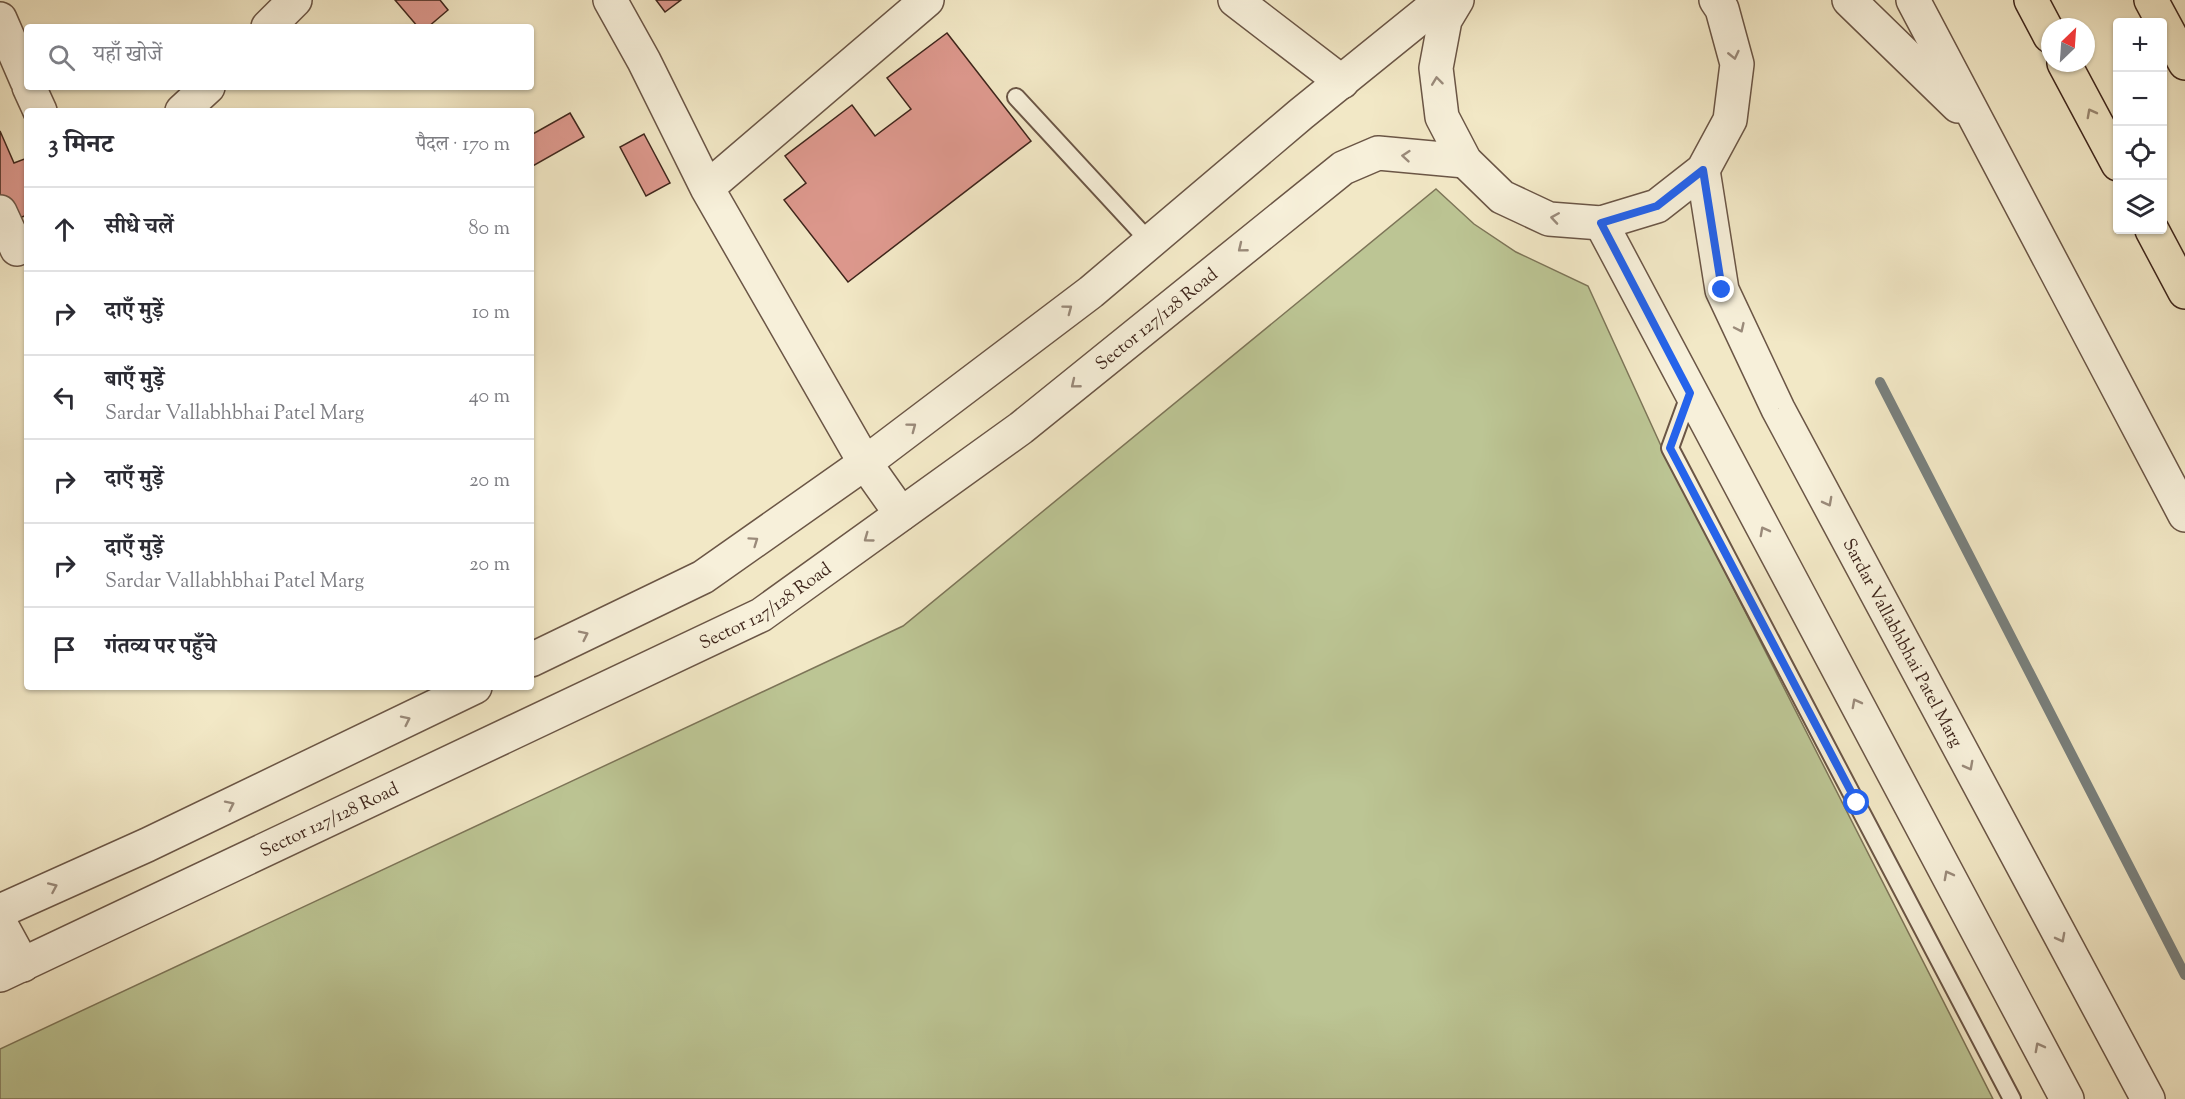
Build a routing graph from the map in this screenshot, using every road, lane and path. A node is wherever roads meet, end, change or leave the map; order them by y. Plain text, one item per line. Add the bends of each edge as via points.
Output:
1 (295, 0) edge
2 (610, 0) edge
3 (927, 0) edge
4 (1235, 0) edge
5 (1442, 0) edge
6 (1457, 0) edge
7 (1850, 0) edge
8 (1913, 0) edge
9 (2031, 0) edge
10 (2151, 0) edge
11 (1720, 3) edge
12 (2041, 19) edge
13 (0, 20) edge
14 (271, 24) edge
15 (2185, 63) edge
16 (2069, 72) edge
17 (24, 74) edge
18 (1342, 82) junction
19 (30, 90) edge
20 (205, 90) edge
21 (1016, 97) dead end
22 (39, 108) edge
23 (185, 108) edge
24 (1981, 128) junction
25 (2113, 155) edge
26 (1464, 161) junction
27 (1703, 170) junction
28 (707, 188) junction
29 (0, 212) edge
30 (1601, 223) junction
31 (2154, 234) edge
32 (1150, 242) junction
33 (15, 250) edge
34 (2185, 292) edge
35 (1690, 393) junction
36 (865, 463) junction
37 (900, 514) junction
38 (2185, 515) edge
39 (534, 659) edge
40 (469, 690) edge
41 (0, 911) edge
42 (0, 922) edge
43 (11, 970) edge
44 (2012, 1099) edge
45 (2067, 1099) edge
46 (2148, 1099) edge

1 - 14 street
2 - 28 street
3 - 28 street
4 - 18 street
5 - 18 street
26 -> 6 street via 1442,117 1436,68 1445,20
7 - 24 street
8 - 24 street
9 - 12 highway
10 - 15 highway
11 -> 27 street via 1737,64 1730,120
13 - 17 street
25 -> 16 highway
18 - 32 street
19 - 22 street
20 - 23 street
21 - 32 lane
24 - 38 street
30 -> 26 street via 1549,219 1511,202
26 -> 37 street, Sector 127/128 Road via 1378,153 1343,168 1021,428
27 - 30 street via 1657,206
27 -> 46 street, Sardar Vallabhbhai Patel Marg via 1722,290 1778,409
28 - 36 street
29 - 33 street
30 - 35 street
31 - 34 highway
36 -> 32 street via 1091,292
35 - 44 lane via 1670,448
45 -> 35 street
36 - 37 street
39 -> 36 street via 704,577
37 -> 43 street, Sector 127/128 Road via 761,615
41 -> 40 street
42 - 43 street

